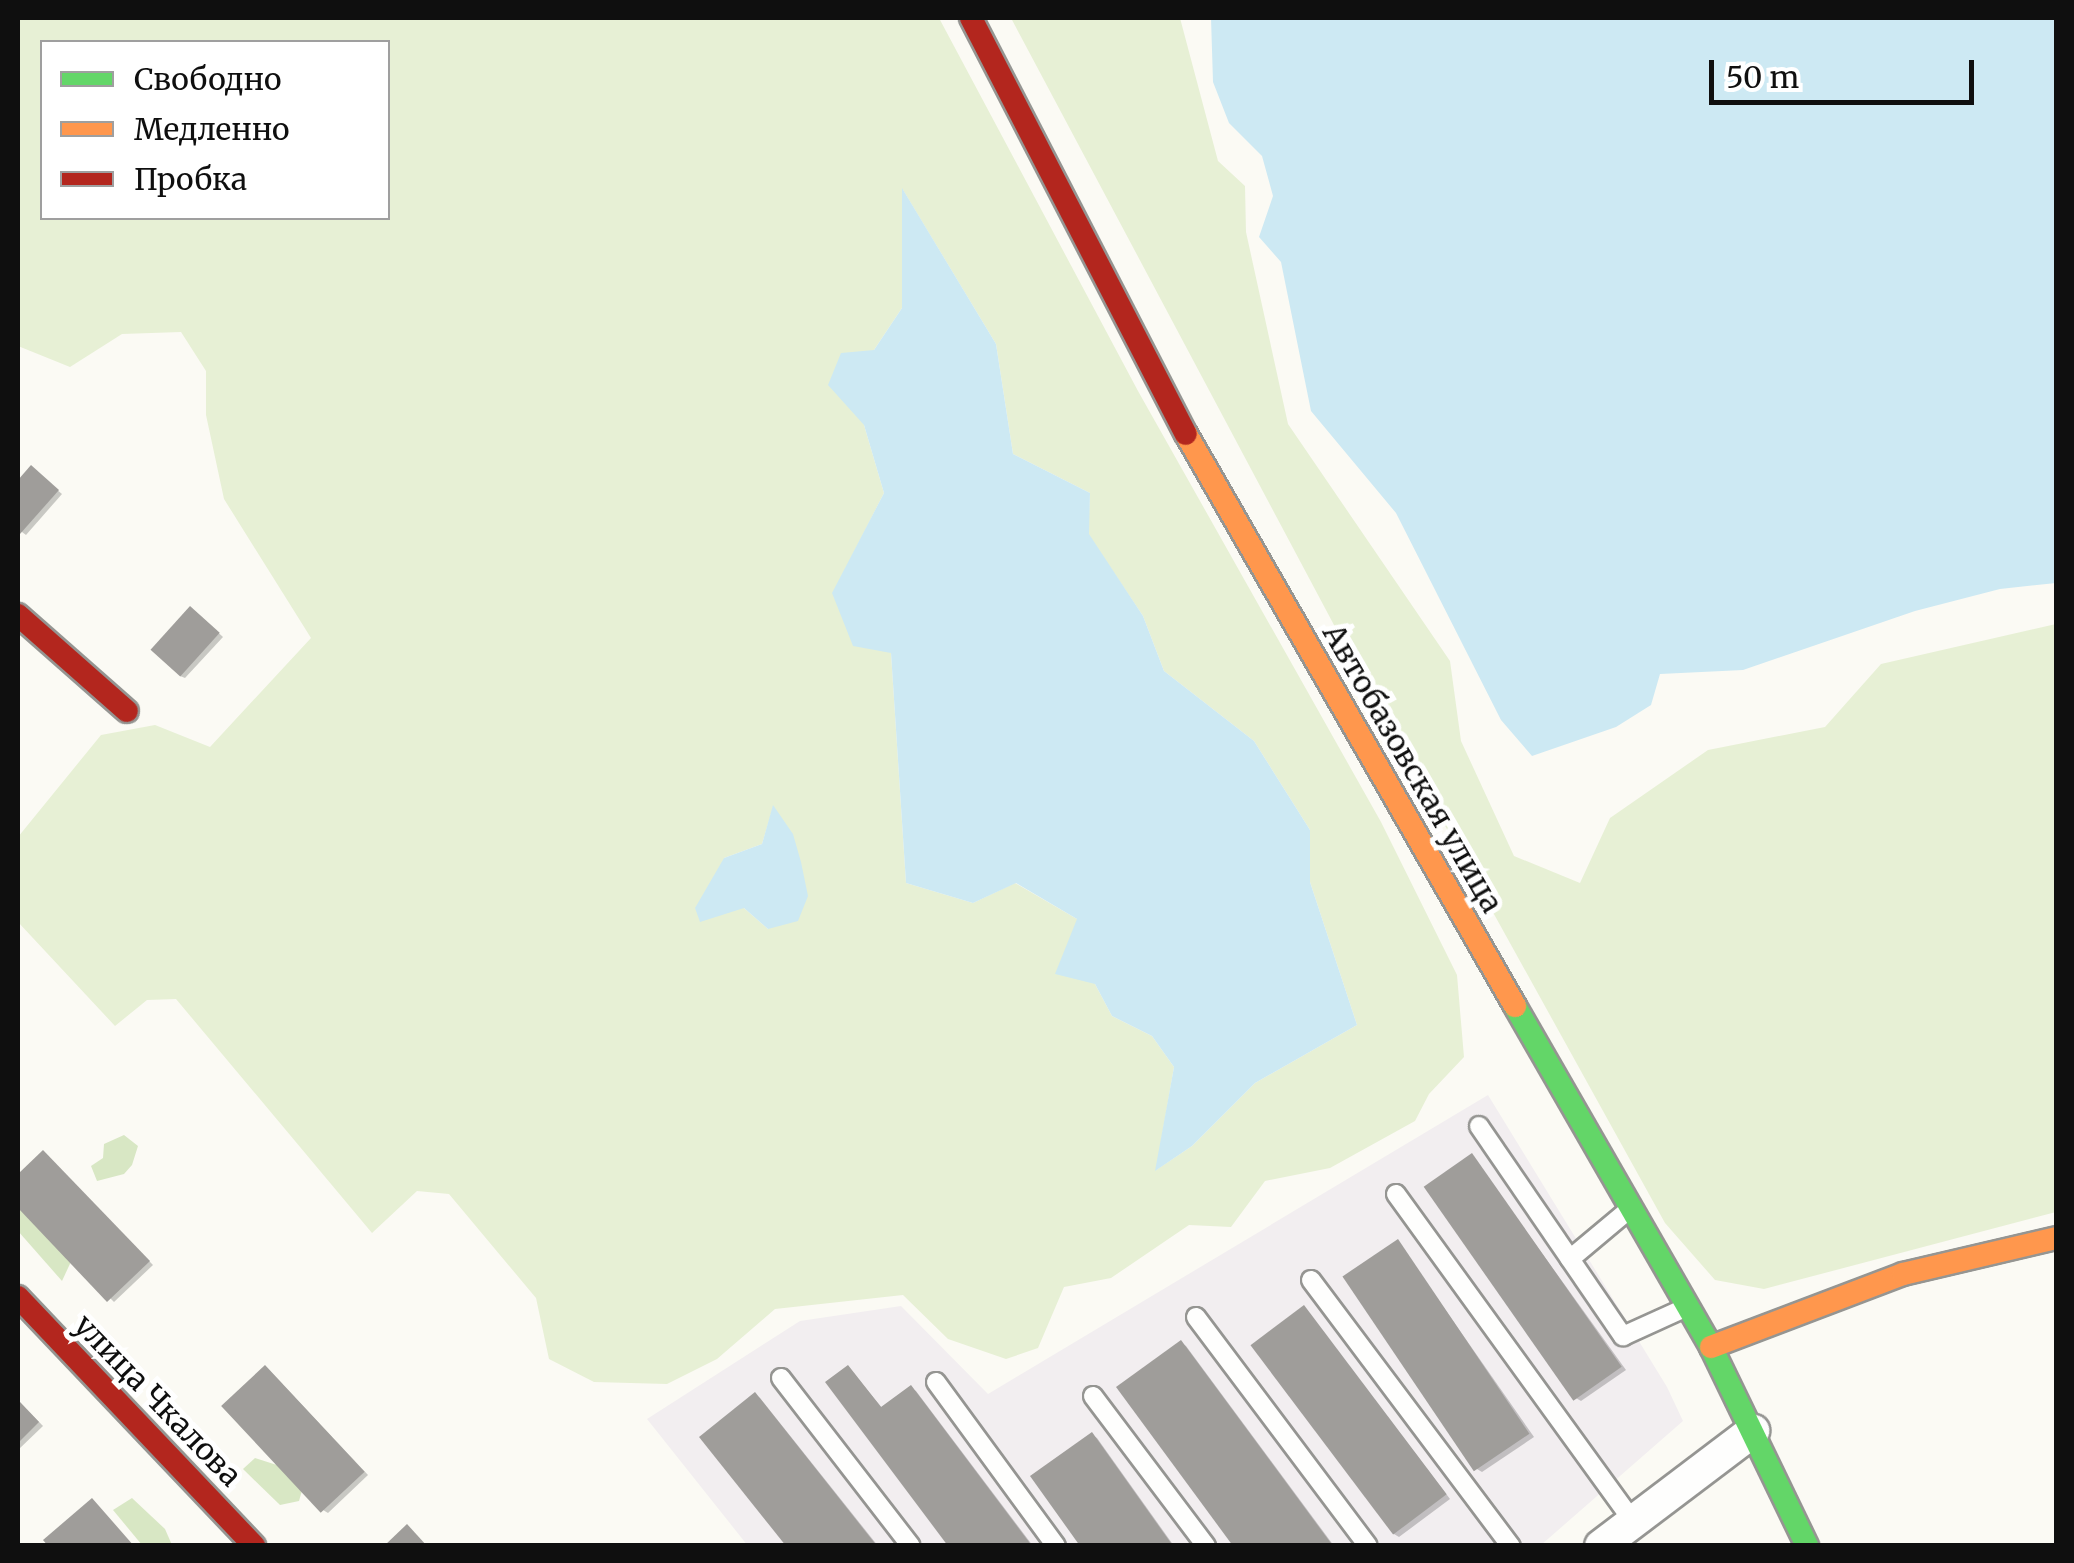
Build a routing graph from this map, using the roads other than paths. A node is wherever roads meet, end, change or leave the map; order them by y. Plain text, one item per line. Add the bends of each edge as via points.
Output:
1 (971, 18) edge
2 (18, 615) edge
3 (127, 711) dead end
4 (1479, 1126) dead end
5 (1396, 1194) dead end
6 (1631, 1208) junction
7 (2056, 1238) edge
8 (1570, 1259) junction
9 (1311, 1280) dead end
10 (18, 1297) edge
11 (1688, 1306) junction
12 (1196, 1317) dead end
13 (1711, 1347) junction
14 (782, 1378) dead end
15 (936, 1382) dead end
16 (1093, 1396) dead end
17 (1753, 1430) junction
18 (1632, 1522) junction
19 (254, 1546) edge
20 (911, 1546) edge
21 (1056, 1546) edge
22 (1206, 1546) edge
23 (1368, 1546) edge
24 (1511, 1546) edge
25 (1601, 1546) edge
26 (1807, 1546) edge

1 - 6 street, Автобазовская улица via 1180,422
2 - 3 street
4 - 8 lane
5 - 18 lane
6 - 8 lane
6 - 11 street, Автобазовская улица
7 - 13 street via 1902,1274
8 - 11 lane via 1624,1336
9 - 24 lane
10 - 19 street, улица Чкалова
11 - 13 street, Автобазовская улица
12 - 23 lane
13 - 17 street, Автобазовская улица
14 - 20 lane
15 - 21 lane
16 - 22 lane
17 - 18 street
17 - 26 street, Автобазовская улица
18 - 25 street

